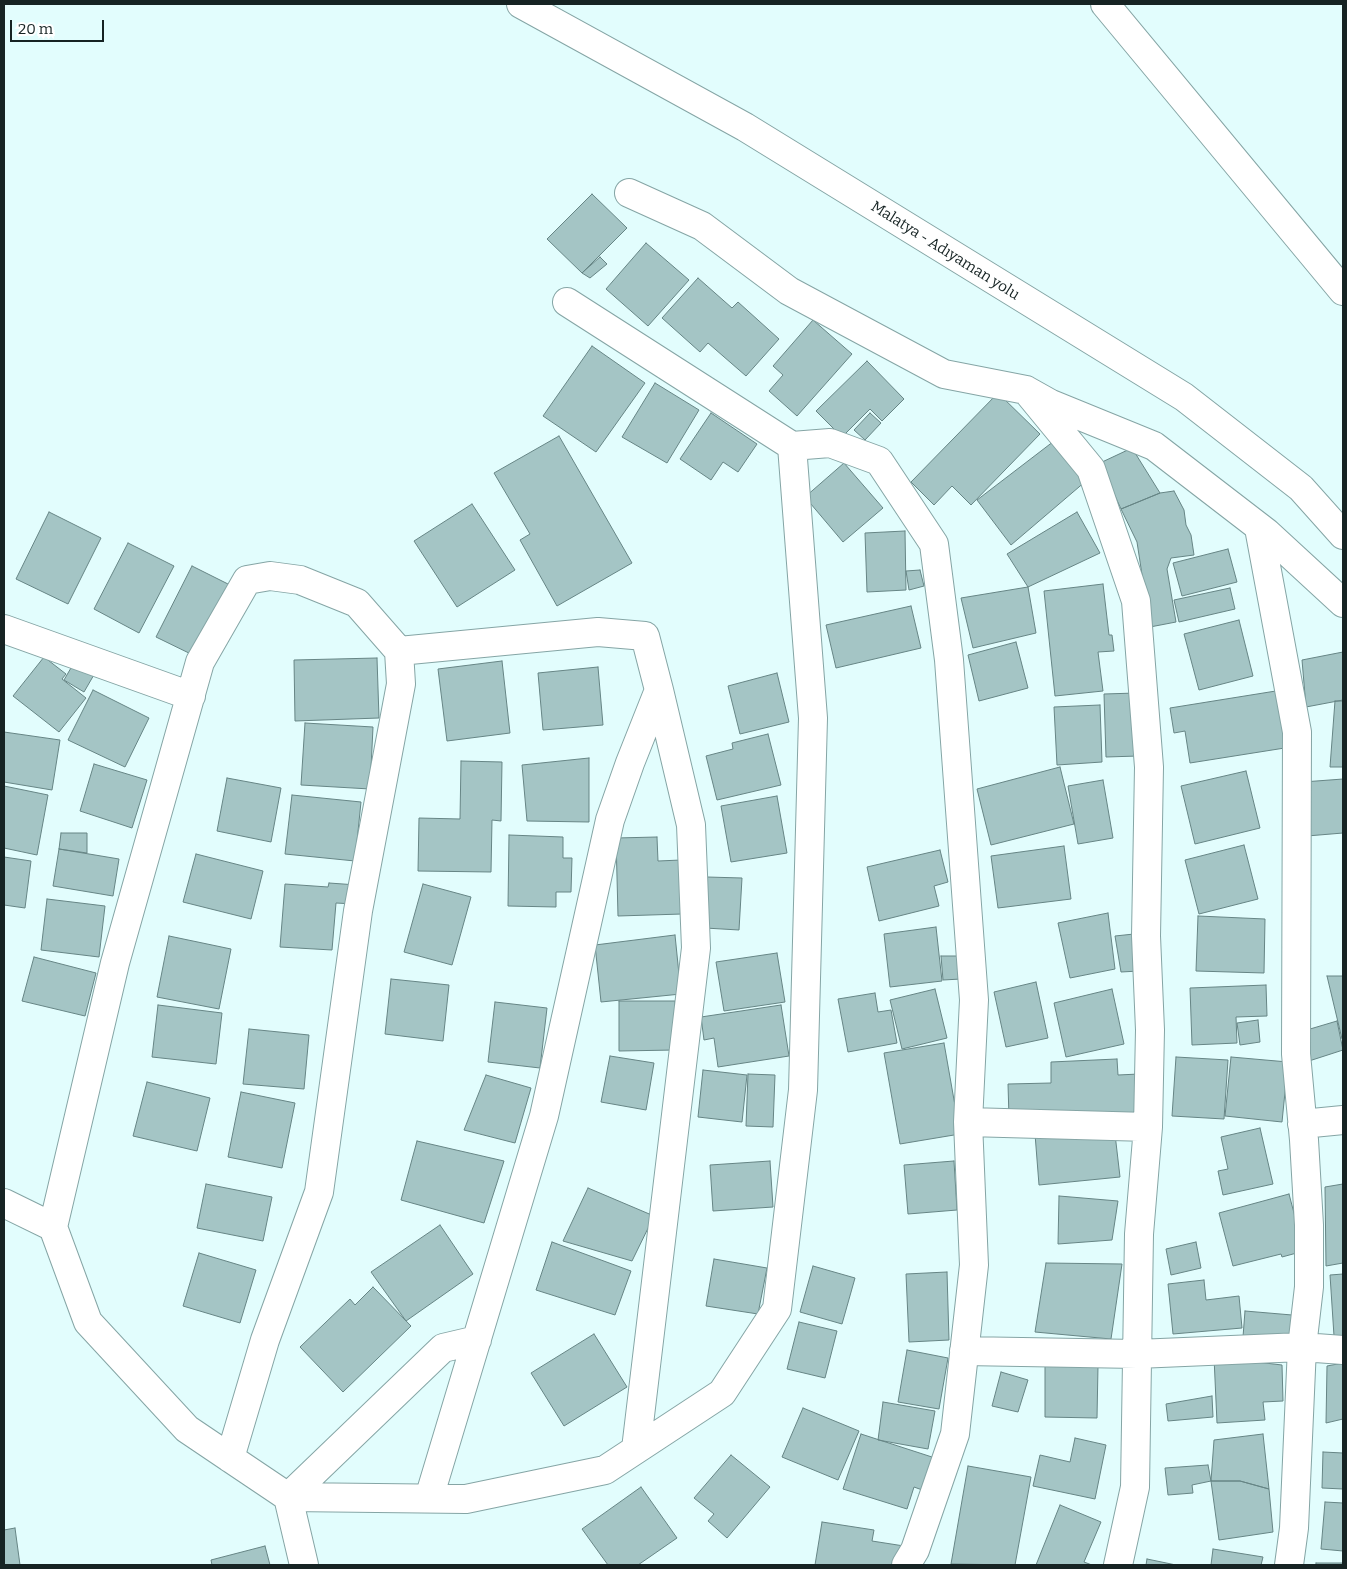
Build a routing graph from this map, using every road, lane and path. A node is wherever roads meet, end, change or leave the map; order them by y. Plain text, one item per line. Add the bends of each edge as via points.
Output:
1 (521, 4) edge
2 (1105, 4) edge
3 (629, 193) dead end
4 (1343, 291) edge
5 (567, 302) dead end
6 (1026, 390) junction
7 (792, 446) junction
8 (1259, 528) junction
9 (1343, 535) edge
10 (1343, 603) edge
11 (4, 629) edge
12 (399, 651) junction
13 (659, 690) junction
14 (190, 696) junction
15 (1343, 1120) edge
16 (968, 1122) junction
17 (1302, 1124) junction
18 (1148, 1128) junction
19 (4, 1203) edge
20 (54, 1227) junction
21 (477, 1340) junction
22 (1302, 1347) junction
23 (1343, 1350) edge
24 (964, 1351) junction
25 (1137, 1354) junction
26 (636, 1449) junction
27 (230, 1458) junction
28 (288, 1497) junction
29 (429, 1498) junction
30 (304, 1565) edge
31 (906, 1565) edge
32 (1118, 1565) edge
33 (1289, 1565) edge

1 - 9 street, Malatya - Adıyaman yolu via 745,127 1184,398 1301,488
2 - 4 street
3 - 6 street via 702,226 789,291 944,374
5 - 7 street
6 - 8 street via 1154,446
6 - 18 street via 1091,469 1136,602 1149,768 1146,936 1150,1030
7 - 16 street via 830,443 879,461 934,544 949,660 974,1000
7 - 26 street via 813,718 803,1090 777,1308 722,1393
8 - 10 street
8 - 17 street via 1297,732 1296,1054
11 - 14 street
12 - 13 street via 598,632 645,636
12 - 14 street via 357,603 300,580 270,576 247,580 200,662
12 - 27 street via 401,684 358,911 319,1192 265,1340
13 - 21 street via 610,820 544,1116
13 - 26 street via 691,826 696,948
14 - 20 street via 115,963
15 - 17 street
16 - 18 street
16 - 24 street via 974,1265
17 - 22 street via 1309,1243 1309,1287
18 - 25 street via 1139,1234
19 - 20 street
20 - 27 street via 88,1322 187,1429
21 - 28 street via 443,1348
21 - 29 street
22 - 23 street
22 - 25 street
22 - 33 street via 1294,1528
24 - 25 street
24 - 31 street via 955,1434 915,1550
25 - 32 street via 1135,1487
26 - 29 street via 605,1470 466,1499
27 - 28 street
28 - 29 street
28 - 30 street

